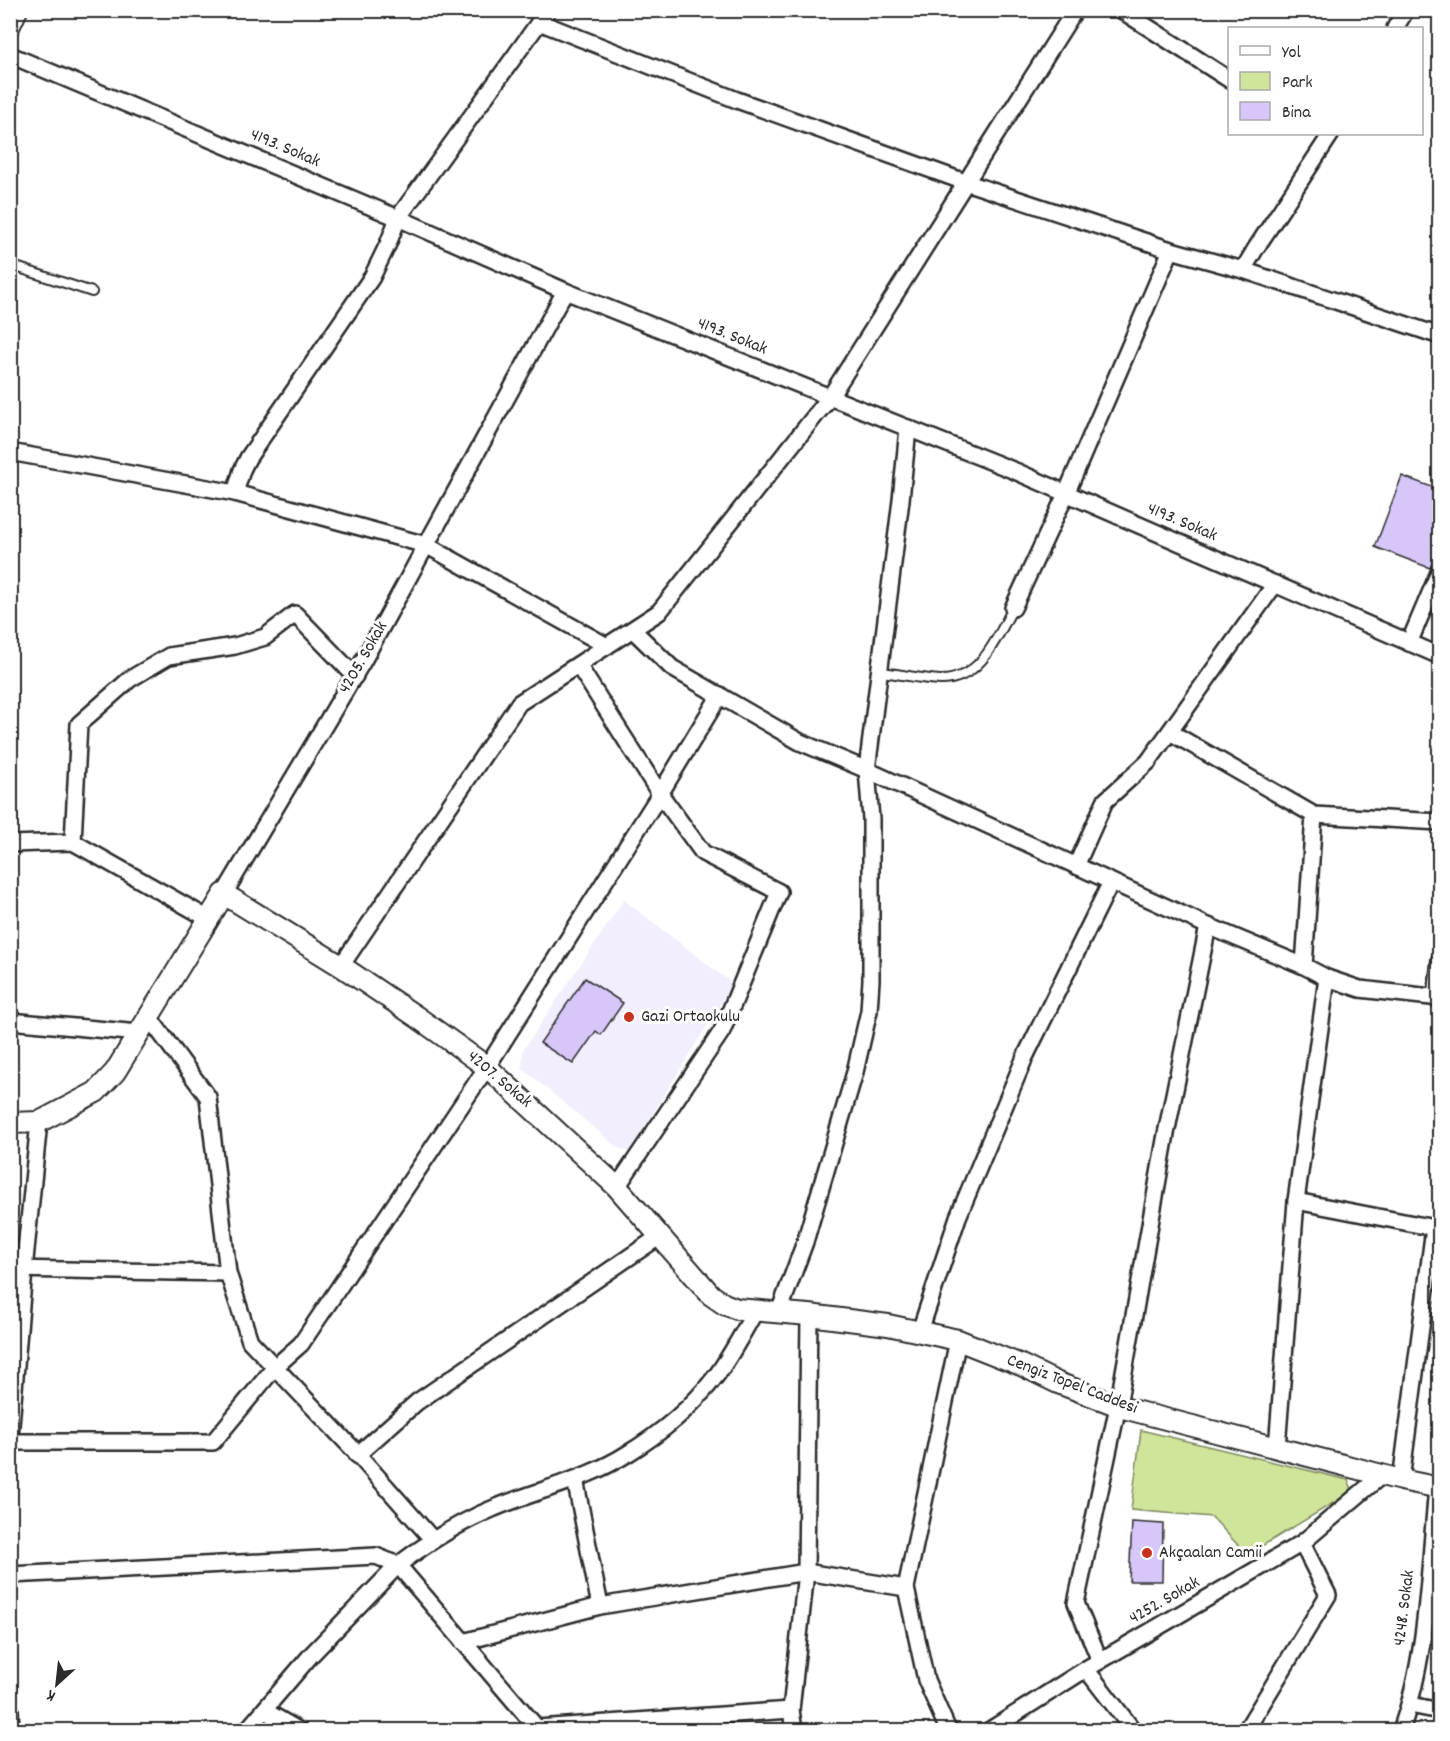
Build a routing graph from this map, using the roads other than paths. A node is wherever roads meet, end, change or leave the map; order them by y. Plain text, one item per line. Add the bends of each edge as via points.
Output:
1 (17, 10) edge
2 (1075, 10) edge
3 (1121, 10) edge
4 (1406, 10) edge
5 (544, 16) edge
6 (10, 25) edge
7 (1396, 27) edge
8 (10, 55) edge
9 (1228, 79) edge
10 (1323, 136) edge
11 (965, 182) junction
12 (398, 218) junction
13 (1171, 250) junction
14 (10, 265) edge
15 (1243, 270) junction
16 (565, 291) junction
17 (92, 292) dead end
18 (1440, 336) edge
19 (830, 397) junction
20 (908, 428) junction
21 (10, 452) edge
22 (236, 493) junction
23 (1066, 494) junction
24 (426, 545) junction
25 (1440, 570) edge
26 (1275, 584) junction
27 (1013, 608) joint
28 (633, 630) junction
29 (1409, 643) junction
30 (607, 646) junction
31 (1440, 656) edge
32 (578, 665) junction
33 (881, 672) junction
34 (355, 676) junction
35 (720, 695) junction
36 (1170, 732) junction
37 (867, 770) junction
38 (660, 794) junction
39 (1314, 815) junction
40 (1440, 822) edge
41 (73, 842) junction
42 (10, 844) edge
43 (1076, 866) junction
44 (1111, 882) junction
45 (224, 894) junction
46 (209, 920) junction
47 (1208, 926) junction
48 (1440, 959) edge
49 (341, 966) junction
50 (1304, 966) junction
51 (1328, 978) junction
52 (1438, 998) edge
53 (10, 1021) edge
54 (143, 1024) junction
55 (487, 1067) junction
56 (39, 1122) junction
57 (10, 1123) edge
58 (617, 1186) junction
59 (1296, 1201) junction
60 (1437, 1229) edge
61 (660, 1236) junction
62 (17, 1269) edge
63 (228, 1273) junction
64 (736, 1309) joint
65 (756, 1310) junction
66 (778, 1312) junction
67 (809, 1315) junction
68 (920, 1331) junction
69 (958, 1340) junction
70 (275, 1367) junction
71 (1118, 1406) junction
72 (10, 1437) edge
73 (10, 1442) edge
74 (1277, 1448) junction
75 (357, 1455) junction
76 (1382, 1475) junction
77 (574, 1479) junction
78 (1401, 1480) junction
79 (1438, 1488) edge
80 (433, 1540) junction
81 (1302, 1543) junction
82 (398, 1565) junction
83 (806, 1572) junction
84 (10, 1575) edge
85 (906, 1588) junction
86 (600, 1606) junction
87 (463, 1642) junction
88 (1093, 1665) junction
89 (1410, 1705) junction
90 (10, 1710) edge
91 (791, 1710) junction
92 (265, 1711) junction
93 (1440, 1712) edge
94 (536, 1730) edge
95 (11, 1731) edge
96 (247, 1731) edge
97 (298, 1731) edge
98 (794, 1731) edge
99 (948, 1731) edge
100 (990, 1731) edge
101 (1133, 1731) edge
102 (1246, 1731) edge
103 (1401, 1731) edge

1 - 6 street
2 - 11 street
3 - 9 street
4 - 7 street
5 - 11 street via 737,100
5 - 12 street
8 - 12 street, 4193. Sokak
10 - 15 street
11 - 13 street
11 - 19 street
12 - 16 street, 4193. Sokak
12 - 22 street via 372,277 248,458
13 - 15 street
13 - 23 street
14 - 17 lane
15 - 18 street
16 - 19 street, 4193. Sokak
16 - 24 street, 4205. Sokak
19 - 20 street, 4193. Sokak
19 - 28 street via 660,612
20 - 23 street, 4193. Sokak
20 - 33 street
21 - 22 street
22 - 24 street
23 - 26 street, 4193. Sokak
23 - 27 street
24 - 30 street
24 - 34 street, 4205. Sokak
25 - 29 street
26 - 29 street, 4193. Sokak
26 - 36 street
27 - 33 lane via 985,658 973,669 943,680
28 - 30 street
28 - 35 street via 672,668
29 - 31 street, 4193. Sokak
30 - 32 street
32 - 38 street
32 - 49 street via 519,703
33 - 37 street
34 - 41 street via 295,614 266,637 169,656 130,679 79,724
34 - 45 street, 4205. Sokak
35 - 37 street via 800,742
35 - 38 street
36 - 39 street
36 - 43 street via 1149,762 1105,801
37 - 43 street
37 - 66 street via 871,819 869,1011 805,1242
38 - 55 street
38 - 58 street via 703,853 779,892 722,1030
39 - 40 street
39 - 50 street
41 - 42 street
41 - 46 street
43 - 44 street
44 - 47 street
44 - 68 street via 1025,1057 958,1217
45 - 46 street, 4205. Sokak
45 - 49 street, 4207. Sokak
46 - 54 street, 4205. Sokak
47 - 50 street
47 - 71 street
48 - 52 street
49 - 55 street, 4207. Sokak
50 - 51 street
51 - 52 street via 1360,989
51 - 59 street
53 - 54 street
54 - 56 street, 4205. Sokak via 115,1072 96,1092
54 - 63 street via 208,1097
55 - 58 street, 4207. Sokak
55 - 70 street via 301,1344
56 - 57 street
56 - 62 street
58 - 61 street, 4207. Sokak
59 - 60 street
59 - 74 street
60 - 78 street
61 - 64 street, 4207. Sokak via 711,1295
61 - 75 street via 417,1402
62 - 63 street
62 - 72 street
63 - 70 street via 250,1341
64 - 65 street, Cengiz Topel Caddesi
65 - 66 street, Cengiz Topel Caddesi
65 - 77 street via 716,1375 692,1403 626,1455
66 - 67 street, Cengiz Topel Caddesi
67 - 68 street, Cengiz Topel Caddesi
67 - 83 street
68 - 69 street, Cengiz Topel Caddesi
69 - 71 street, Cengiz Topel Caddesi
69 - 85 street
70 - 73 street via 213,1442
70 - 75 street
71 - 74 street, Cengiz Topel Caddesi
71 - 88 street via 1076,1603
74 - 76 street, Cengiz Topel Caddesi
75 - 80 street
76 - 78 street, Cengiz Topel Caddesi
76 - 81 street, 4252. Sokak
77 - 80 street via 492,1509
77 - 86 street
78 - 79 street, Cengiz Topel Caddesi
79 - 89 street, 4248. Sokak via 1426,1605
80 - 82 street
81 - 88 street, 4252. Sokak
81 - 102 street via 1328,1594
82 - 84 street via 376,1556
82 - 87 street
82 - 92 street via 312,1654
83 - 85 street
83 - 86 street
83 - 91 street
85 - 99 street via 926,1680
86 - 87 street
87 - 94 street
88 - 100 street, 4252. Sokak
88 - 101 street
89 - 93 street
89 - 103 street, 4248. Sokak
90 - 95 street
91 - 94 street
91 - 98 street
92 - 96 street
92 - 97 street

